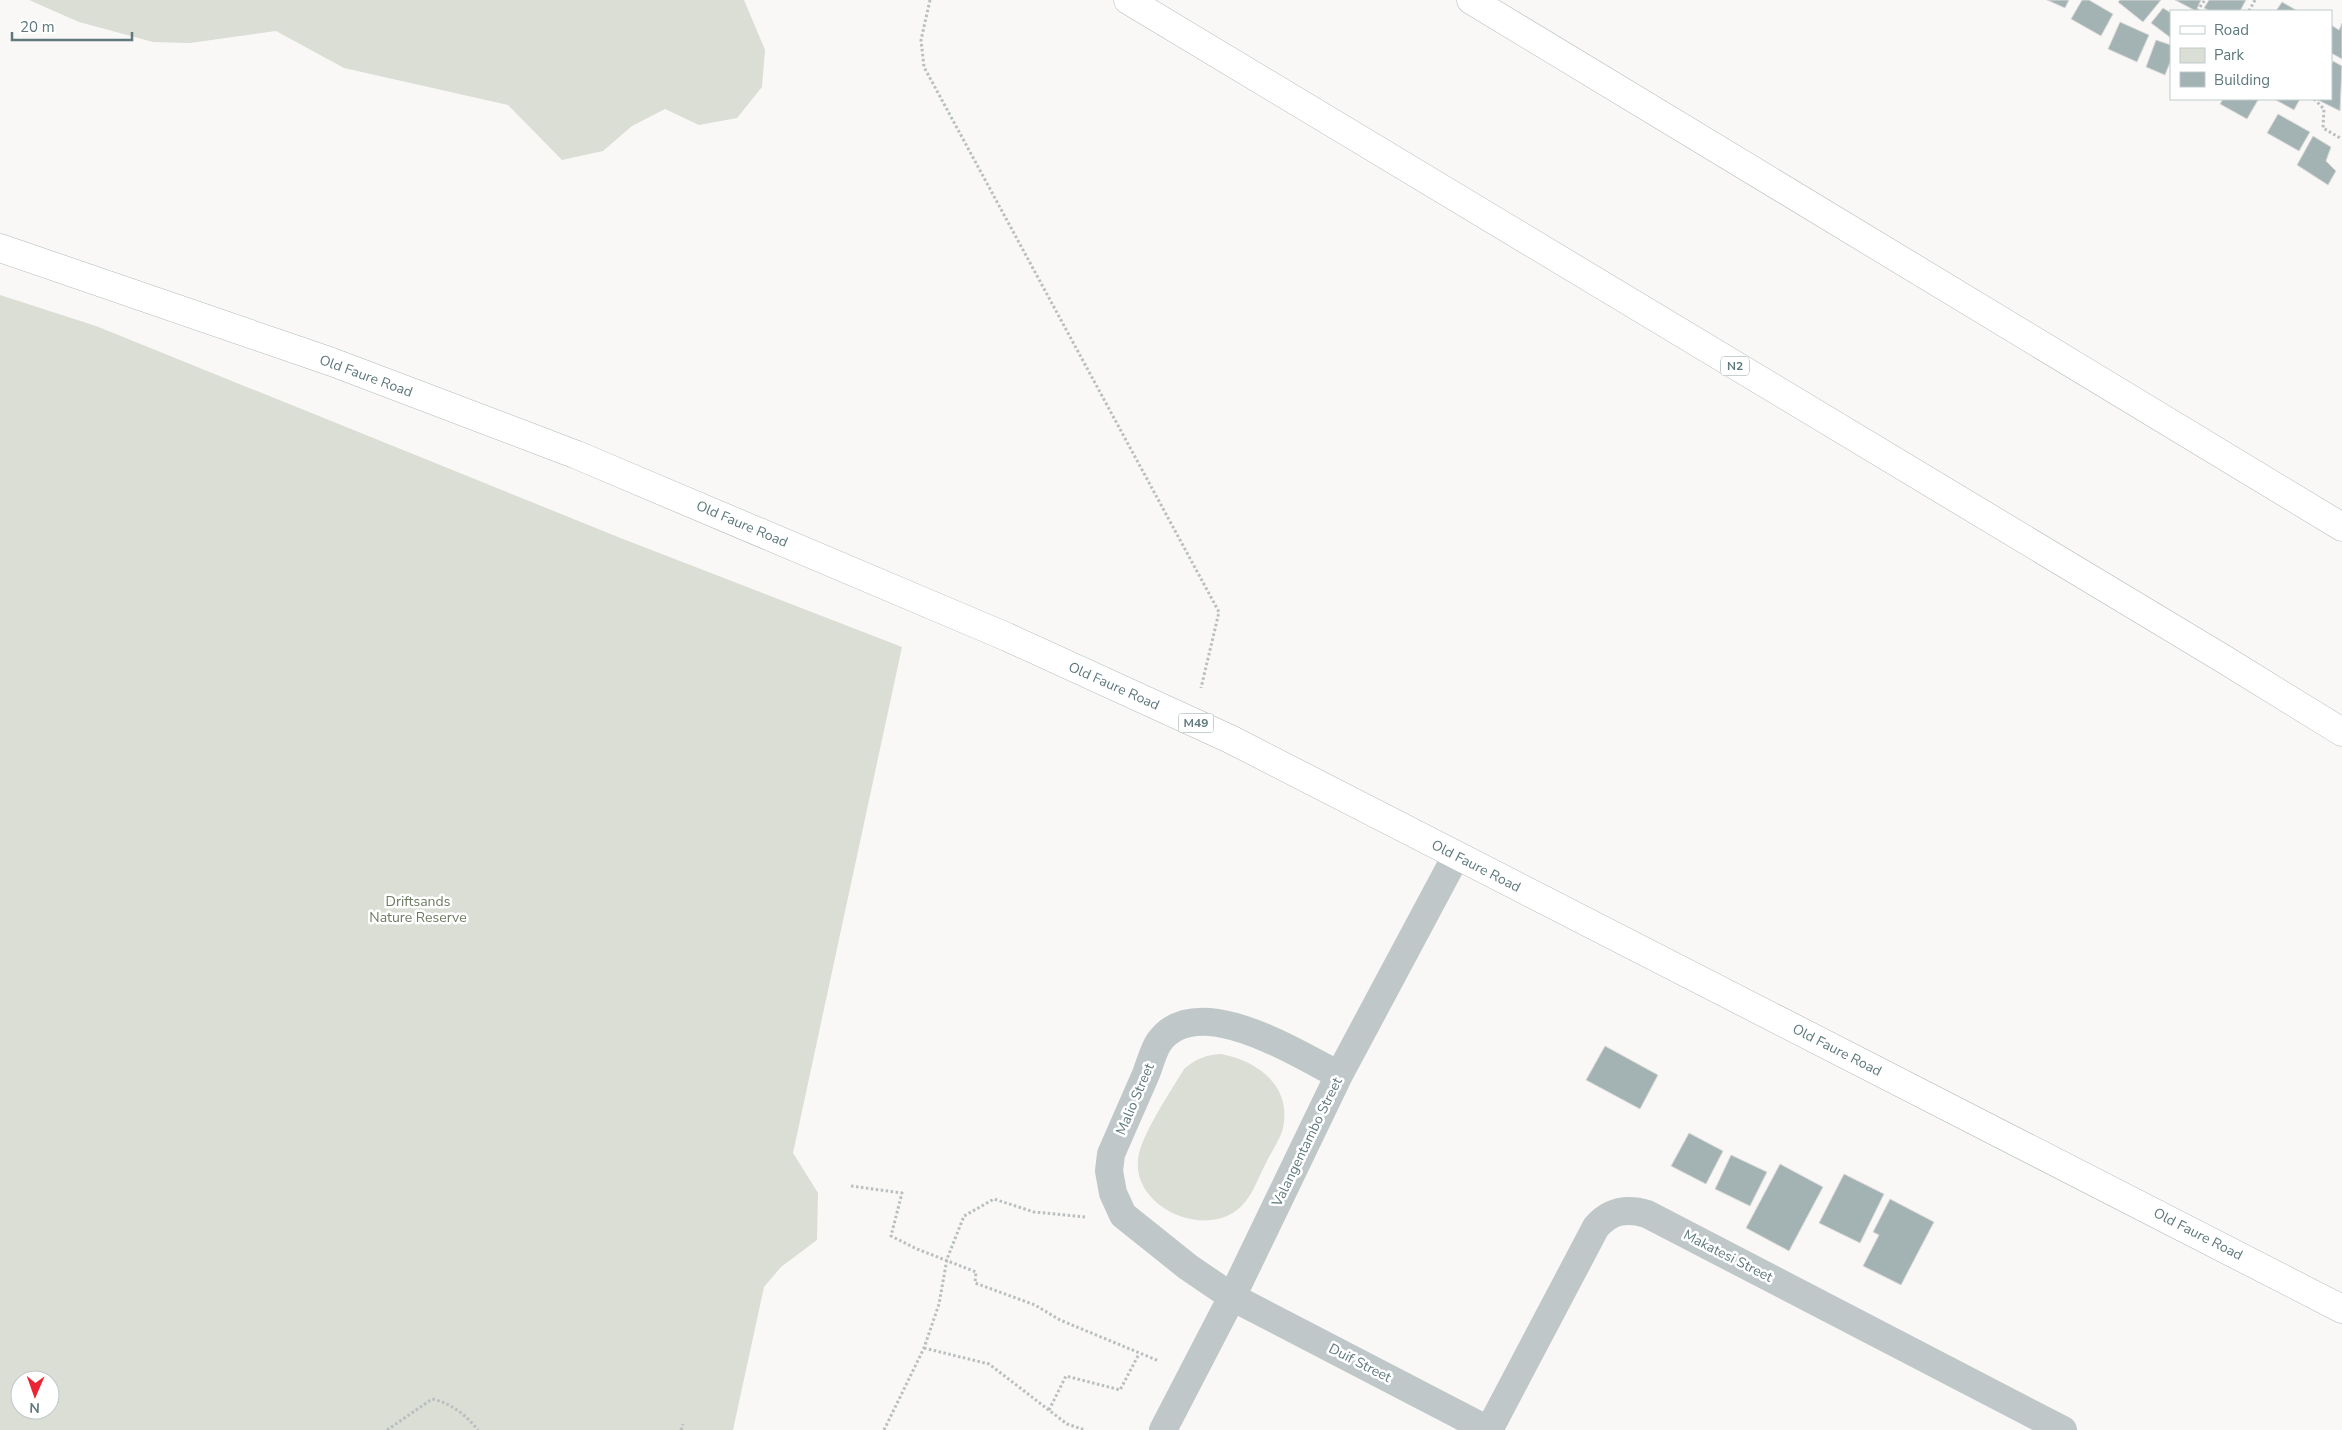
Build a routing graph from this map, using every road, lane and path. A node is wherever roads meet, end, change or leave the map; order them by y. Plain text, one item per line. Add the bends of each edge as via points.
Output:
1 (930, 0) edge
2 (1128, 0) edge
3 (1471, 0) edge
4 (2315, 100) edge
5 (2342, 139) edge
6 (0, 248) edge
7 (2342, 528) edge
8 (1199, 694) dead end
9 (2342, 732) edge
10 (1456, 856) junction
11 (1339, 1075) junction
12 (851, 1186) dead end
13 (1124, 1214) junction
14 (946, 1259) junction
15 (1232, 1297) junction
16 (2342, 1309) edge
17 (924, 1348) junction
18 (1139, 1354) junction
19 (1190, 1377) junction
20 (1049, 1410) junction
21 (683, 1424) dead end
22 (2048, 1427) edge
23 (387, 1430) edge
24 (478, 1430) edge
25 (681, 1430) edge
26 (884, 1430) edge
27 (1085, 1430) edge
28 (1163, 1430) edge
29 (1489, 1430) edge

1 - 8 path via 921,40 924,67 1220,612
2 - 9 main road, N2
3 - 7 main road
4 - 5 path via 2324,109 2323,128
6 - 10 main road, Old Faure Road / M49 via 332,362 577,455 733,520 988,629 1230,739
10 - 11 street, Valangentambo Street
10 - 16 main road, Old Faure Road / M49
11 - 13 street, Malio Street via 1238,1026 1212,1021 1177,1028 1160,1042 1111,1154 1109,1171 1113,1194
11 - 15 street, Valangentambo Street
12 - 14 path via 902,1193 891,1236
13 - 14 path via 1080,1218 1034,1212 994,1199 964,1216
13 - 15 street, Malio Street via 1188,1267
14 - 17 path via 939,1304
14 - 18 path via 976,1272 975,1283 1035,1305 1060,1320
15 - 19 street, Valangentambo Street
15 - 29 street, Duif Street
17 - 20 path via 990,1364
17 - 26 path
18 - 19 path via 1166,1363
18 - 20 path via 1120,1390 1066,1376
19 - 28 street, Valangentambo Street
20 - 27 path via 1067,1424
21 - 25 path
22 - 29 street, Makatesi Street via 1648,1214 1633,1210 1612,1213 1596,1227
23 - 24 path via 432,1399 446,1402

